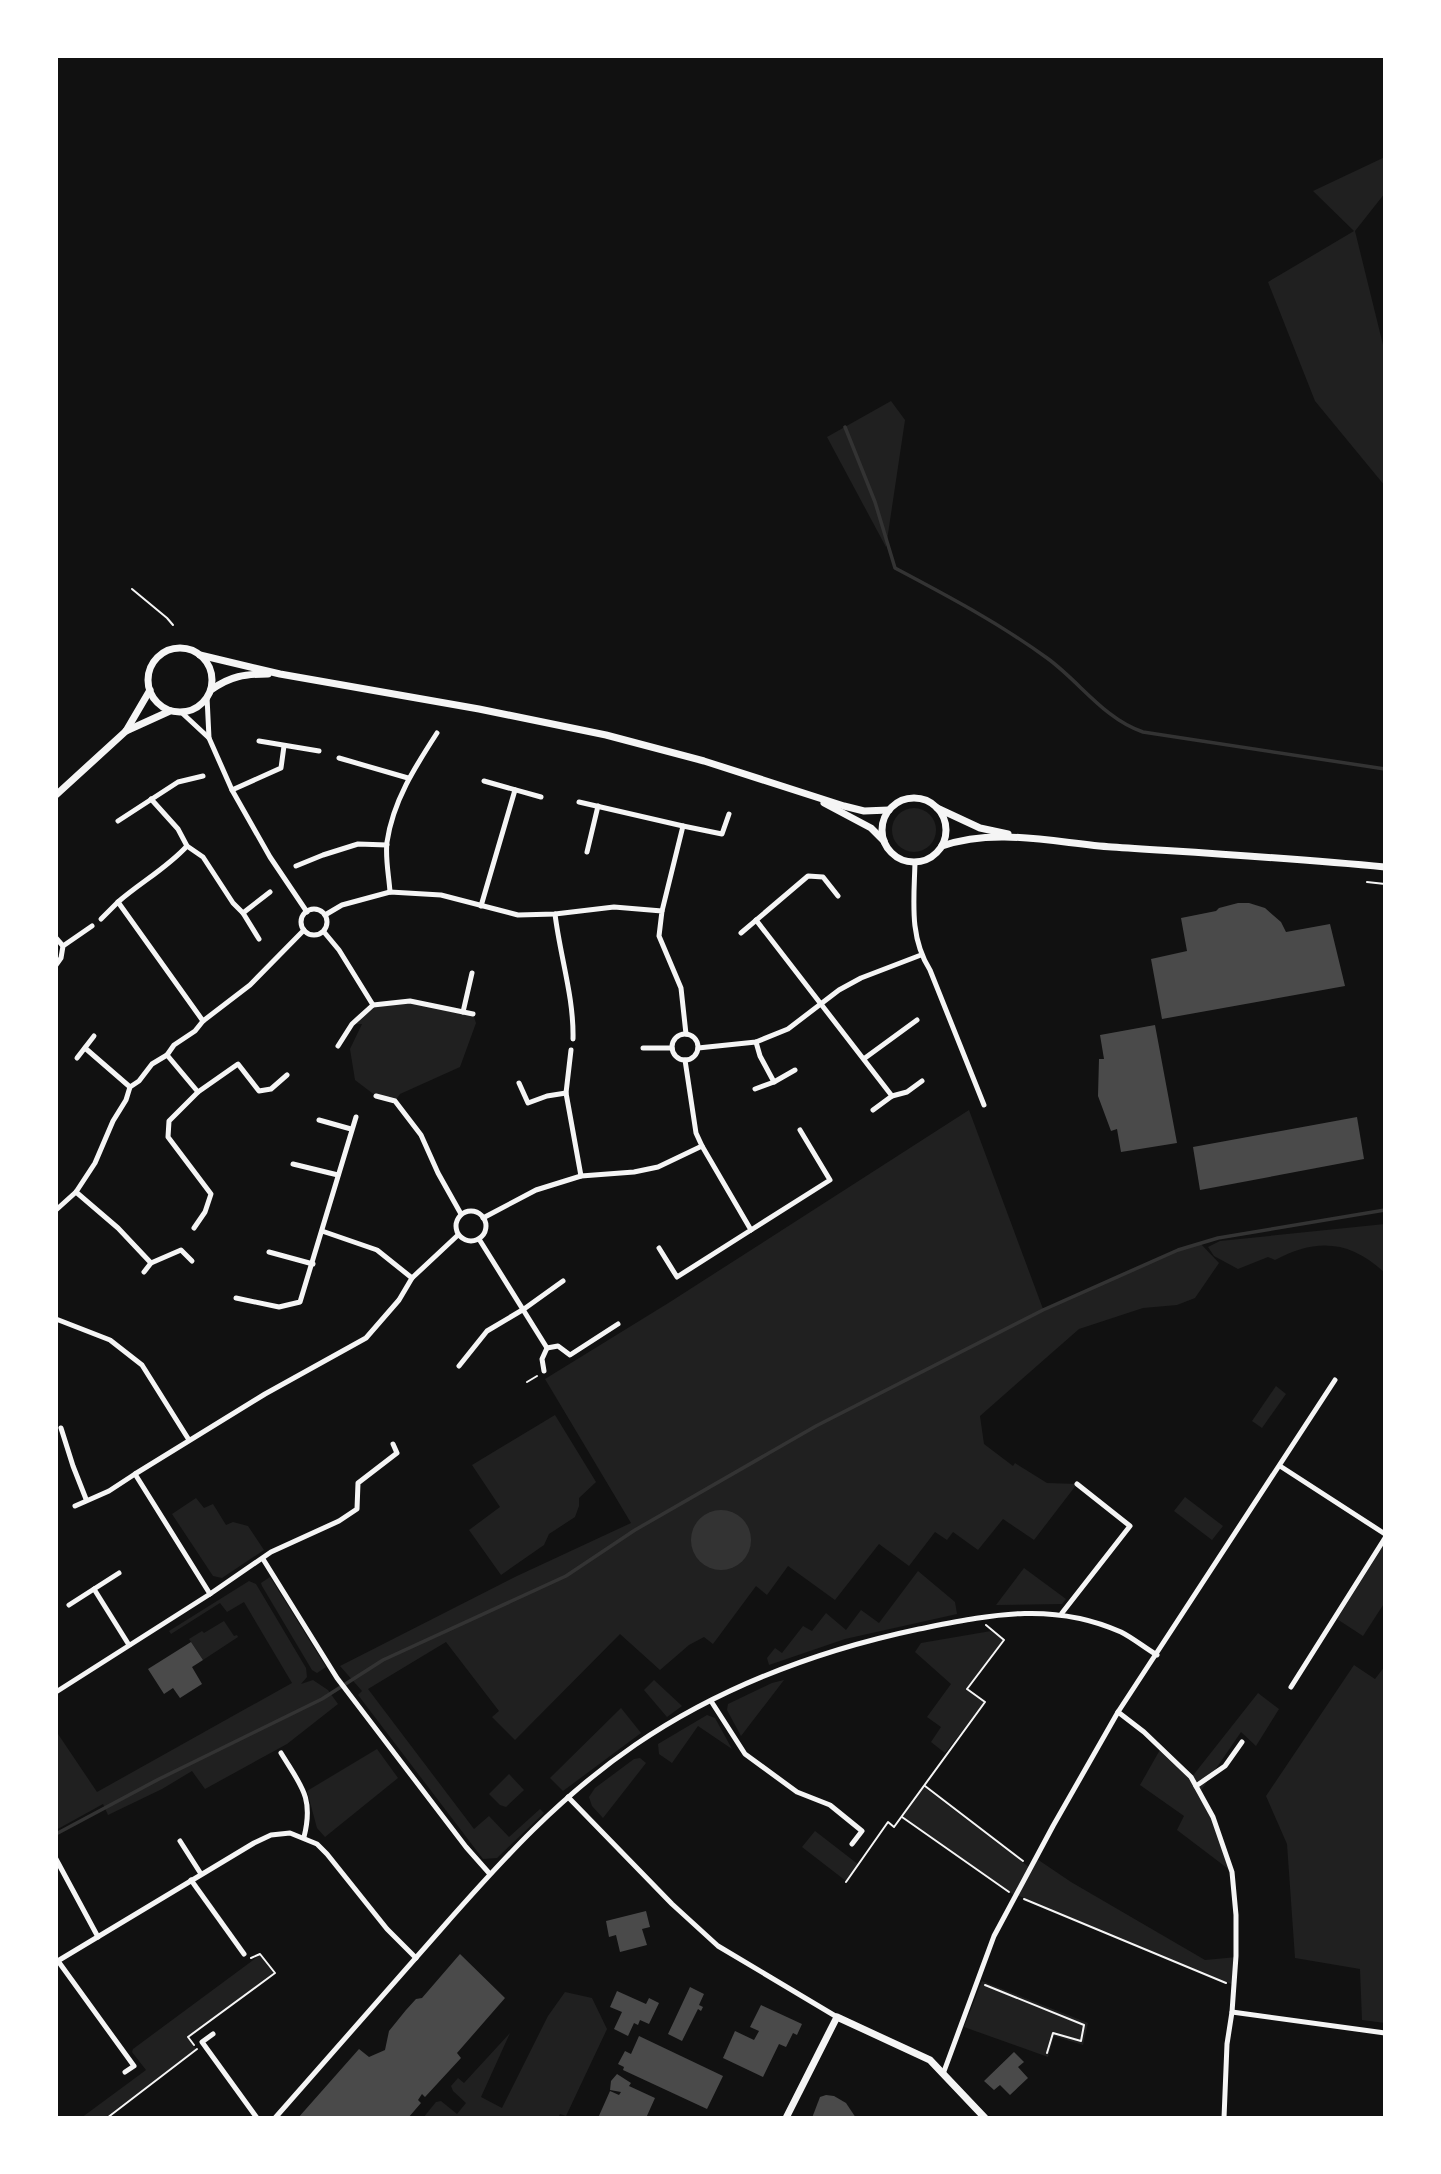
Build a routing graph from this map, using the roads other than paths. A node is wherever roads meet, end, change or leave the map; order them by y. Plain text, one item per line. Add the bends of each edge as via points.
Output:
1 (200, 655) junction
2 (280, 674) junction
3 (150, 690) junction
4 (209, 694) junction
5 (170, 710) junction
6 (181, 712) junction
7 (126, 731) junction
8 (437, 733) dead end
9 (209, 738) junction
10 (259, 741) dead end
11 (284, 746) junction
12 (320, 751) dead end
13 (339, 758) dead end
14 (203, 776) dead end
15 (408, 778) junction
16 (484, 781) dead end
17 (233, 790) junction
18 (515, 790) junction
19 (804, 793) junction
20 (56, 795) edge
21 (541, 797) dead end
22 (151, 799) junction
23 (579, 802) dead end
24 (598, 806) junction
25 (937, 807) junction
26 (889, 810) junction
27 (729, 814) dead end
28 (118, 821) dead end
29 (682, 826) junction
30 (1032, 839) junction
31 (884, 841) junction
32 (387, 845) junction
33 (187, 846) junction
34 (942, 846) junction
35 (586, 852) dead end
36 (915, 862) junction
37 (296, 866) dead end
38 (1385, 867) edge
39 (270, 892) dead end
40 (390, 892) junction
41 (838, 896) dead end
42 (118, 902) junction
43 (481, 906) junction
44 (662, 911) junction
45 (307, 912) junction
46 (243, 913) junction
47 (555, 914) junction
48 (325, 915) junction
49 (101, 919) dead end
50 (756, 920) junction
51 (92, 926) dead end
52 (304, 930) junction
53 (324, 932) junction
54 (741, 933) dead end
55 (56, 938) edge
56 (258, 939) dead end
57 (63, 946) junction
58 (921, 955) junction
59 (56, 965) edge
60 (472, 973) dead end
61 (373, 1004) junction
62 (821, 1004) junction
63 (463, 1012) junction
64 (473, 1014) dead end
65 (917, 1020) dead end
66 (203, 1021) junction
67 (686, 1034) junction
68 (94, 1035) dead end
69 (573, 1039) dead end
70 (756, 1042) junction
71 (338, 1046) dead end
72 (85, 1048) junction
73 (643, 1048) dead end
74 (672, 1048) junction
75 (698, 1048) junction
76 (571, 1050) dead end
77 (167, 1055) junction
78 (77, 1058) dead end
79 (865, 1058) junction
80 (684, 1060) junction
81 (795, 1070) dead end
82 (287, 1075) dead end
83 (922, 1081) dead end
84 (774, 1082) junction
85 (519, 1083) dead end
86 (130, 1087) junction
87 (755, 1089) dead end
88 (198, 1093) junction
89 (566, 1093) junction
90 (376, 1096) dead end
91 (892, 1096) junction
92 (984, 1105) dead end
93 (873, 1110) dead end
94 (356, 1117) dead end
95 (319, 1120) dead end
96 (351, 1129) junction
97 (800, 1130) dead end
98 (702, 1146) junction
99 (293, 1164) dead end
100 (338, 1175) junction
101 (582, 1176) junction
102 (76, 1192) junction
103 (56, 1210) edge
104 (461, 1214) junction
105 (484, 1218) junction
106 (194, 1228) dead end
107 (751, 1230) junction
108 (322, 1231) junction
109 (458, 1235) junction
110 (479, 1239) junction
111 (659, 1248) dead end
112 (269, 1252) dead end
113 (192, 1261) dead end
114 (151, 1263) junction
115 (313, 1264) junction
116 (144, 1272) dead end
117 (412, 1278) junction
118 (563, 1281) dead end
119 (236, 1298) dead end
120 (524, 1309) junction
121 (56, 1319) edge
122 (618, 1324) dead end
123 (547, 1348) junction
124 (459, 1366) dead end
125 (544, 1371) road end
126 (1335, 1380) dead end
127 (61, 1428) dead end
128 (189, 1440) junction
129 (393, 1444) dead end
130 (1280, 1466) junction
131 (135, 1474) junction
132 (1077, 1484) dead end
133 (86, 1499) junction
134 (75, 1506) dead end
135 (1385, 1536) edge
136 (263, 1559) junction
137 (119, 1573) dead end
138 (94, 1589) junction
139 (210, 1594) junction
140 (69, 1605) dead end
141 (1062, 1613) junction
142 (130, 1645) junction
143 (1157, 1655) junction
144 (1291, 1687) dead end
145 (56, 1692) edge
146 (711, 1701) junction
147 (1118, 1713) junction
148 (1242, 1742) dead end
149 (281, 1753) dead end
150 (1196, 1786) junction
151 (568, 1797) junction
152 (304, 1837) junction
153 (180, 1840) dead end
154 (852, 1844) dead end
155 (56, 1859) edge
156 (201, 1874) junction
157 (489, 1874) junction
158 (191, 1880) junction
159 (98, 1937) junction
160 (244, 1954) road end
161 (416, 1958) junction
162 (57, 1961) edge
163 (1232, 2012) junction
164 (837, 2017) junction
165 (1385, 2033) edge
166 (213, 2034) dead end
167 (125, 2072) dead end
168 (943, 2074) junction
169 (257, 2118) edge
170 (275, 2118) edge
171 (786, 2118) edge
172 (985, 2118) edge
173 (1224, 2118) edge

1 - 2 street
1 - 3 street via 177,648 164,653 150,670
1 - 4 street via 210,669
2 - 4 street via 232,677
2 - 19 street via 606,735
3 - 5 street via 160,705
3 - 7 street
4 - 6 street via 192,710
4 - 9 street
5 - 6 street
5 - 7 street
6 - 9 street
7 - 20 street
8 - 15 street
9 - 17 street
10 - 11 street
11 - 12 street
11 - 17 street via 281,768
13 - 15 street
14 - 22 street via 178,782
15 - 32 street
16 - 18 street
17 - 45 street
18 - 21 street
18 - 43 street
19 - 26 street via 864,811
19 - 31 street via 871,828
22 - 28 street
22 - 33 street
23 - 24 street
24 - 29 street
24 - 35 street
25 - 26 street via 912,798
25 - 30 street via 980,828
25 - 34 street via 945,824
26 - 31 street via 882,828
27 - 29 street via 722,834
29 - 44 street
30 - 34 street via 978,836
30 - 38 street
31 - 36 street via 895,855
32 - 37 street via 358,844
32 - 40 street
33 - 42 street via 173,862
33 - 46 street via 203,857
34 - 36 street via 932,857
36 - 58 street via 914,924
39 - 46 street
40 - 43 street via 441,895
40 - 48 street via 342,905
41 - 50 street via 823,877 808,876
42 - 49 street
42 - 66 street
43 - 47 street via 518,915
44 - 47 street via 614,907
44 - 67 street via 659,936 681,988
45 - 48 street via 315,909
45 - 52 street
46 - 56 street
47 - 69 street via 570,988
48 - 53 street
50 - 54 street
50 - 62 street
51 - 57 street
52 - 53 street via 314,935
52 - 66 street via 250,985
53 - 61 street
55 - 57 street
57 - 59 street
58 - 62 street via 861,978
58 - 92 street
60 - 63 street
61 - 63 street via 411,1001
61 - 71 street
62 - 70 street via 788,1029
62 - 79 street
63 - 64 street
65 - 79 street
66 - 77 street
67 - 74 street via 676,1037
67 - 75 street via 695,1038
68 - 72 street
70 - 75 street
70 - 84 street
72 - 78 street
72 - 86 street
73 - 74 street
74 - 80 street via 676,1057
75 - 80 street via 693,1057
76 - 89 street
77 - 86 street
77 - 88 street
79 - 91 street
80 - 98 street
81 - 84 street
82 - 88 street via 271,1089 259,1091 238,1064
83 - 91 street
84 - 87 street
85 - 89 street via 528,1103
86 - 102 street
88 - 106 street via 169,1121 168,1137 211,1194
89 - 101 street
90 - 104 street via 395,1101 421,1135
91 - 93 street
94 - 96 street
95 - 96 street
96 - 100 street
97 - 107 street via 830,1180
98 - 101 street via 658,1167
98 - 107 street
99 - 100 street
100 - 108 street
101 - 105 street via 536,1189
102 - 103 street
102 - 114 street
104 - 105 street via 471,1211
104 - 109 street via 456,1224
105 - 110 street via 486,1228
107 - 111 street via 677,1277
108 - 115 street
108 - 117 street via 377,1250
109 - 110 street via 469,1241
109 - 117 street
110 - 120 street
112 - 115 street
113 - 114 street via 181,1250
114 - 116 street
115 - 119 street via 303,1303 279,1307
117 - 128 street via 366,1338
118 - 120 street
120 - 123 street
120 - 124 street via 487,1331
121 - 128 street via 110,1340 142,1364
122 - 123 street via 570,1354 558,1346
123 - 125 street via 542,1359
126 - 130 street
127 - 133 street
128 - 131 street
129 - 136 street via 397,1453 358,1483 357,1509
130 - 135 street
130 - 143 street
131 - 133 street
131 - 139 street
132 - 141 street via 1130,1526
133 - 134 street
135 - 144 street
136 - 139 street
136 - 157 street via 339,1681
137 - 138 street
138 - 140 street
138 - 142 street
139 - 142 street
141 - 143 street via 1122,1633
141 - 146 street via 977,1617 851,1645 794,1664
142 - 145 street
143 - 147 street
146 - 151 street via 635,1745
146 - 154 street via 745,1754 797,1791 830,1805 862,1831
147 - 150 street via 1161,1747
147 - 168 street via 994,1936
148 - 150 street via 1224,1766
149 - 152 street via 308,1803
150 - 163 street via 1213,1816 1232,1872 1236,1915
151 - 157 street
151 - 164 street via 718,1946
152 - 156 street via 271,1835
152 - 161 street via 327,1854
153 - 156 street
155 - 159 street
156 - 158 street
157 - 161 street
158 - 159 street
158 - 160 street
159 - 162 street
161 - 170 street
162 - 167 street via 134,2066
163 - 165 street
163 - 173 street
164 - 168 street via 910,2049
164 - 171 street
166 - 169 street via 202,2042
168 - 172 street

